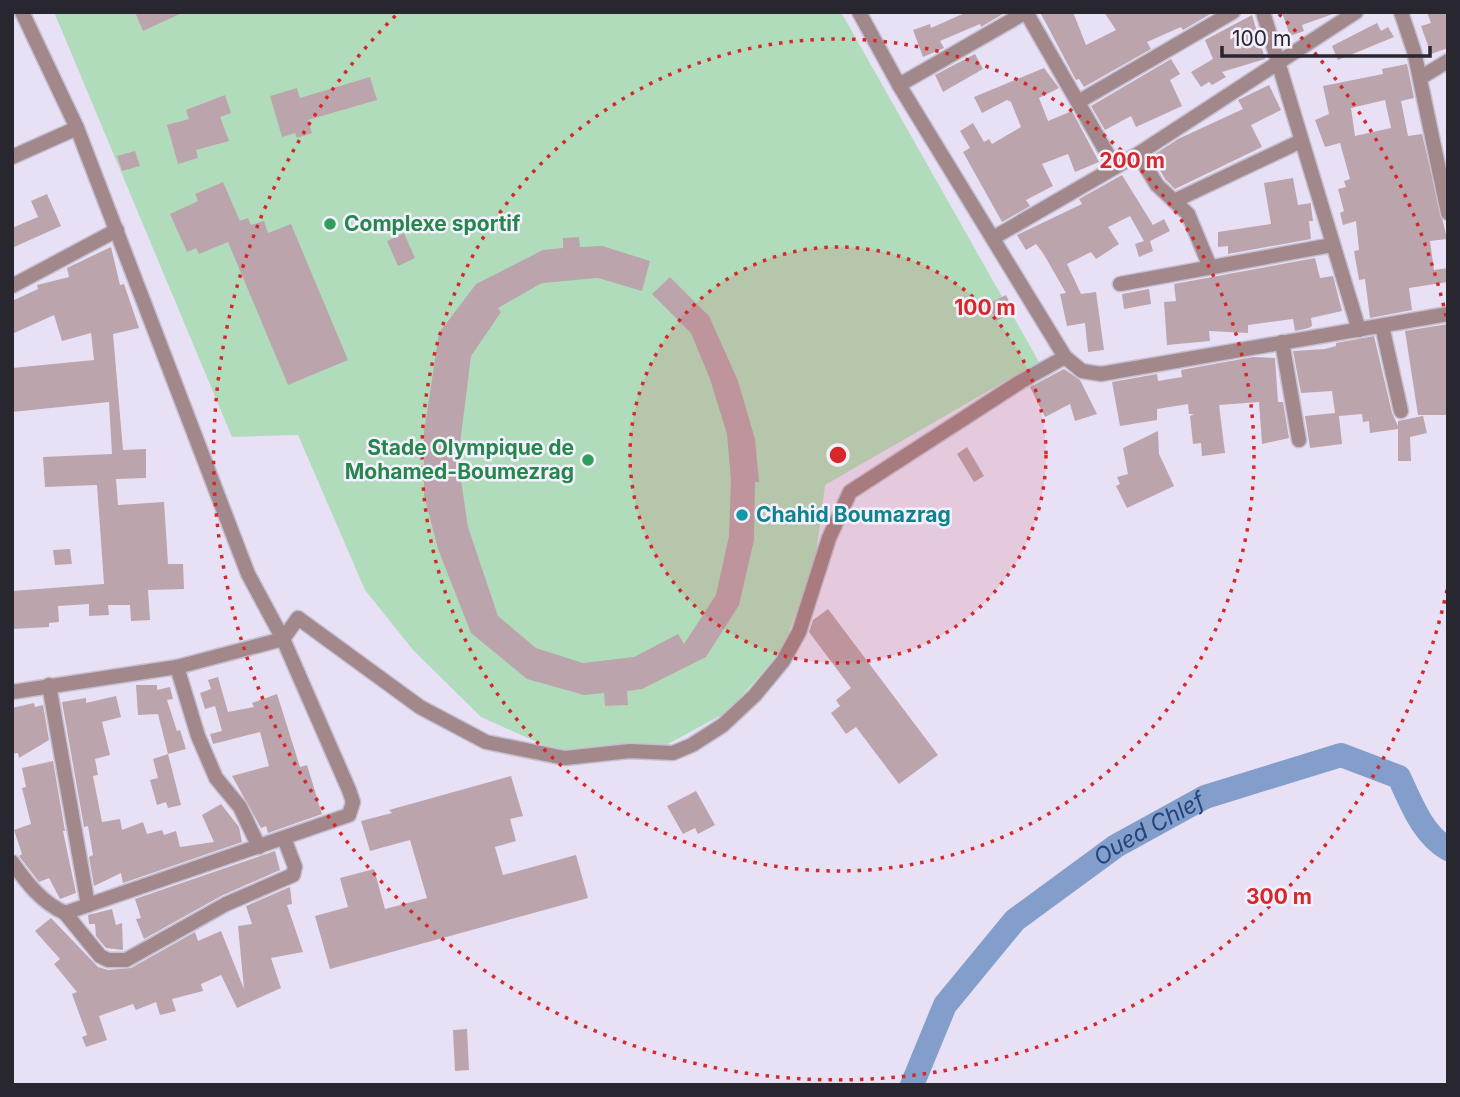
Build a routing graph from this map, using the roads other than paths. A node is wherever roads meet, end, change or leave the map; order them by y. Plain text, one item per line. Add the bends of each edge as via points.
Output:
1 (22, 12) edge
2 (859, 12) edge
3 (1026, 12) edge
4 (1233, 12) edge
5 (1263, 12) edge
6 (1356, 12) edge
7 (1401, 12) edge
8 (1278, 60) junction
9 (1448, 61) edge
10 (1420, 78) junction
11 (899, 85) junction
12 (1077, 102) junction
13 (77, 128) junction
14 (1301, 141) junction
15 (1441, 150) edge
16 (1138, 154) junction
17 (12, 157) edge
18 (1115, 167) junction
19 (1174, 201) junction
20 (1448, 213) edge
21 (117, 230) junction
22 (993, 238) junction
23 (1332, 245) junction
24 (1210, 267) junction
25 (1120, 284) dead end
26 (12, 286) edge
27 (1448, 314) edge
28 (1382, 326) junction
29 (1359, 330) junction
30 (1282, 342) junction
31 (1065, 357) junction
32 (1401, 411) dead end
33 (1299, 440) dead end
34 (283, 639) junction
35 (177, 667) junction
36 (49, 685) junction
37 (12, 692) edge
38 (284, 838) junction
39 (259, 847) junction
40 (12, 862) edge
41 (88, 905) junction
42 (65, 913) junction

1 - 13 street
2 - 11 street
3 - 11 street
3 - 12 street
4 - 12 street
5 - 8 street
6 - 8 street
7 - 10 street
8 - 14 street
8 - 16 street
9 - 10 street
10 - 15 street
11 - 22 street
12 - 18 street
13 - 17 street
13 - 21 street
14 - 19 street
14 - 23 street
15 - 20 street
16 - 18 street
16 - 19 street via 1157,185
18 - 22 street
19 - 24 street via 1194,224
21 - 26 street
21 - 34 street via 248,574
22 - 31 street
23 - 24 street
23 - 29 street
24 - 25 street
27 - 28 street
28 - 29 street
28 - 32 street
29 - 30 street
30 - 31 street via 1101,374 1082,371
30 - 33 street
31 - 34 street via 850,492 829,538 799,632 783,662 723,725 673,753 630,751 565,758 486,742 420,707 359,666 302,619 295,620
34 - 35 street
34 - 38 street via 353,802 349,815
35 - 36 street
35 - 39 street via 216,778 240,807
36 - 37 street
36 - 41 street
38 - 39 street
38 - 42 street via 295,867 293,875 226,904 126,960 100,956
39 - 41 street
40 - 42 street via 43,900
41 - 42 street

